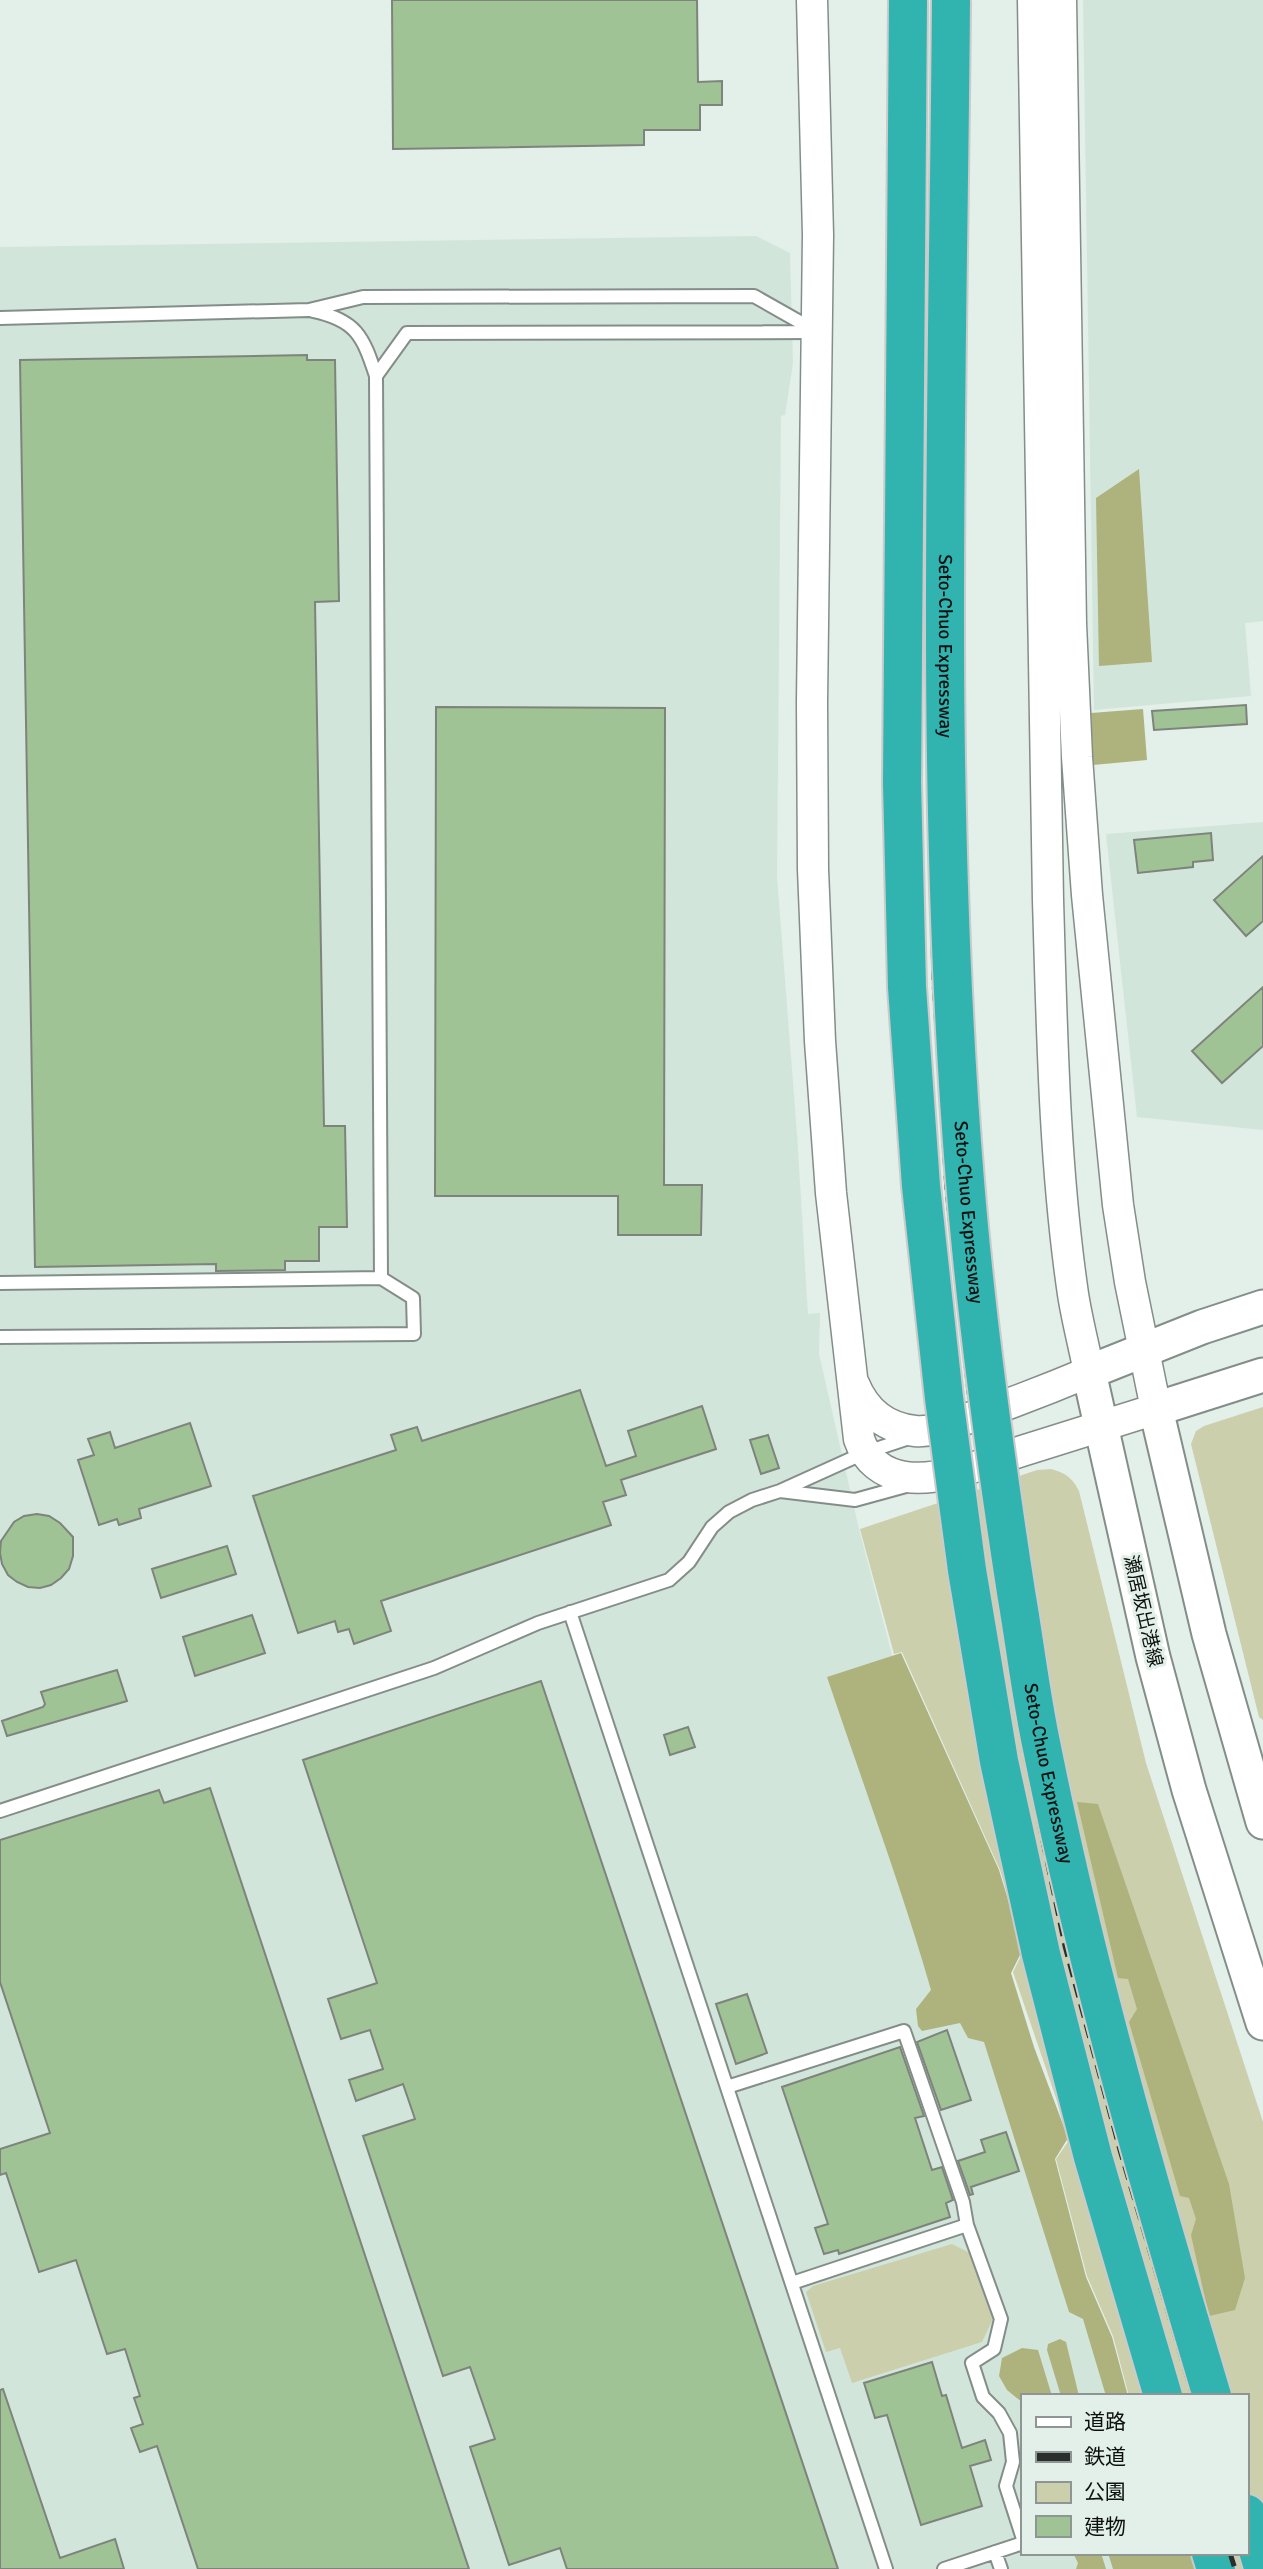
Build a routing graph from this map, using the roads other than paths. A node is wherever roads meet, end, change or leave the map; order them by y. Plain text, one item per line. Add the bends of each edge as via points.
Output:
1 (812, 0) edge
2 (908, 0) edge
3 (951, 0) edge
4 (1033, 0) edge
5 (1061, 0) edge
6 (309, 310) junction
7 (0, 317) edge
8 (818, 332) junction
9 (376, 376) junction
10 (381, 1278) junction
11 (0, 1283) edge
12 (1263, 1307) edge
13 (0, 1337) edge
14 (1143, 1351) junction
15 (1089, 1372) junction
16 (1263, 1375) edge
17 (851, 1376) junction
18 (1156, 1409) junction
19 (1100, 1426) junction
20 (937, 1429) junction
21 (864, 1453) junction
22 (962, 1470) junction
23 (779, 1491) junction
24 (570, 1612) junction
25 (0, 1811) edge
26 (1263, 1822) edge
27 (1263, 2023) edge
28 (727, 2087) junction
29 (967, 2225) junction
30 (792, 2283) junction
31 (1163, 2394) edge
32 (1211, 2394) edge
33 (1249, 2521) edge
34 (1021, 2535) edge
35 (1021, 2542) edge
36 (995, 2552) junction
37 (1263, 2567) edge
38 (886, 2569) edge
39 (944, 2569) edge
40 (1001, 2569) edge

1 - 8 street
2 - 31 highway, bridge via 902,783 907,987 932,1292 967,1570 999,1761 1041,1954 1090,2144
3 - 32 highway, Seto-Chuo Expressway, bridge via 947,782 952,981 965,1183 986,1390 1044,1757 1084,1939
4 - 15 street via 1052,1029 1063,1210 1073,1296
5 - 14 street via 1077,757 1118,1205
6 - 7 lane
6 - 8 lane via 363,297 754,296
6 - 9 lane via 349,324 361,337
8 - 9 lane via 407,333
8 - 17 street via 813,869 828,1151
9 - 10 lane
10 - 11 lane
10 - 13 lane via 413,1298 414,1334
12 - 14 main road
14 - 15 main road
14 - 18 street
15 - 19 main road, 瀬居坂出港線
15 - 20 street
16 - 18 main road
17 - 20 street via 869,1410 882,1420 917,1431
17 - 21 street
18 - 19 street
18 - 26 main road via 1209,1634
19 - 22 street
19 - 27 main road, 瀬居坂出港線 via 1189,1790
20 - 21 lane
21 - 22 street via 890,1473 907,1477
21 - 23 lane
22 - 23 lane via 855,1500
23 - 24 lane via 729,1512 669,1580
24 - 25 lane via 434,1668
24 - 28 lane
28 - 29 lane via 904,2031
28 - 30 lane
29 - 30 lane
29 - 34 lane via 1001,2319 994,2349 972,2363 983,2397 1010,2434 1013,2462 1006,2486
30 - 38 lane
33 - 37 highway
35 - 36 lane
36 - 39 lane
36 - 40 lane

